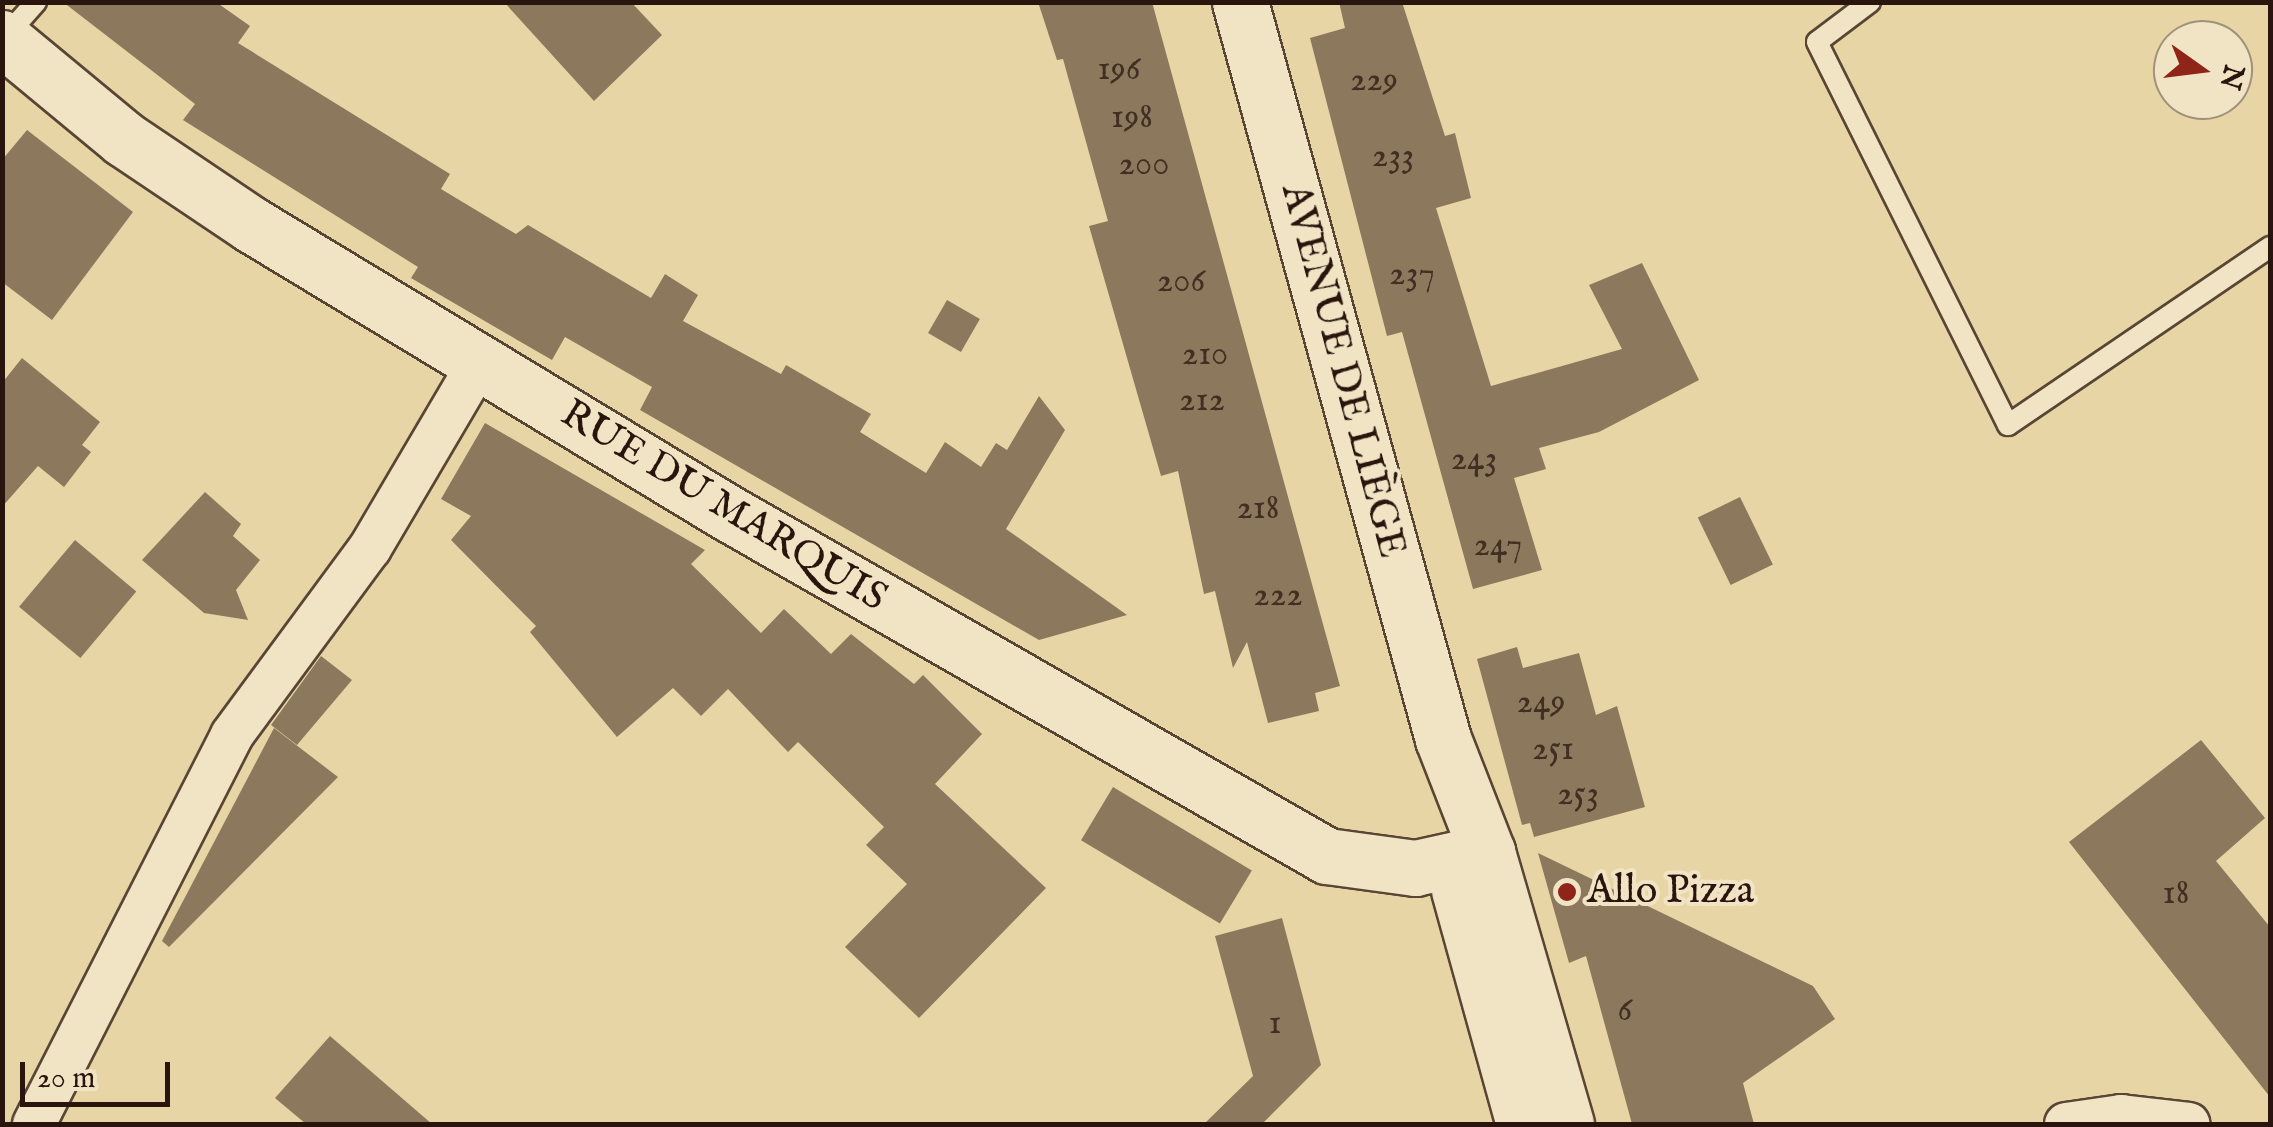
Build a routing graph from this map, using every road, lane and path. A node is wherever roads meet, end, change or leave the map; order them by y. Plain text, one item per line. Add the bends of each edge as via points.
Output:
1 (36, 2) edge
2 (1240, 2) edge
3 (1870, 2) edge
4 (3, 39) edge
5 (2270, 248) edge
6 (480, 361) junction
7 (1470, 862) junction
8 (34, 1124) edge
9 (1524, 1124) edge
10 (1566, 1124) edge
11 (2066, 1124) edge
12 (2189, 1124) edge

1 - 4 lane
2 - 7 main road, AVENUE DE LIÈGE via 1443,739
3 - 5 lane via 1817,42 2008,425
4 - 6 main road, RUE DU MARQUIS via 157,163
6 - 7 main road, RUE DU MARQUIS via 1327,856 1391,869
6 - 8 street via 370,548 232,735
7 - 9 main road
7 - 10 main road
11 - 12 street via 2121,1116

